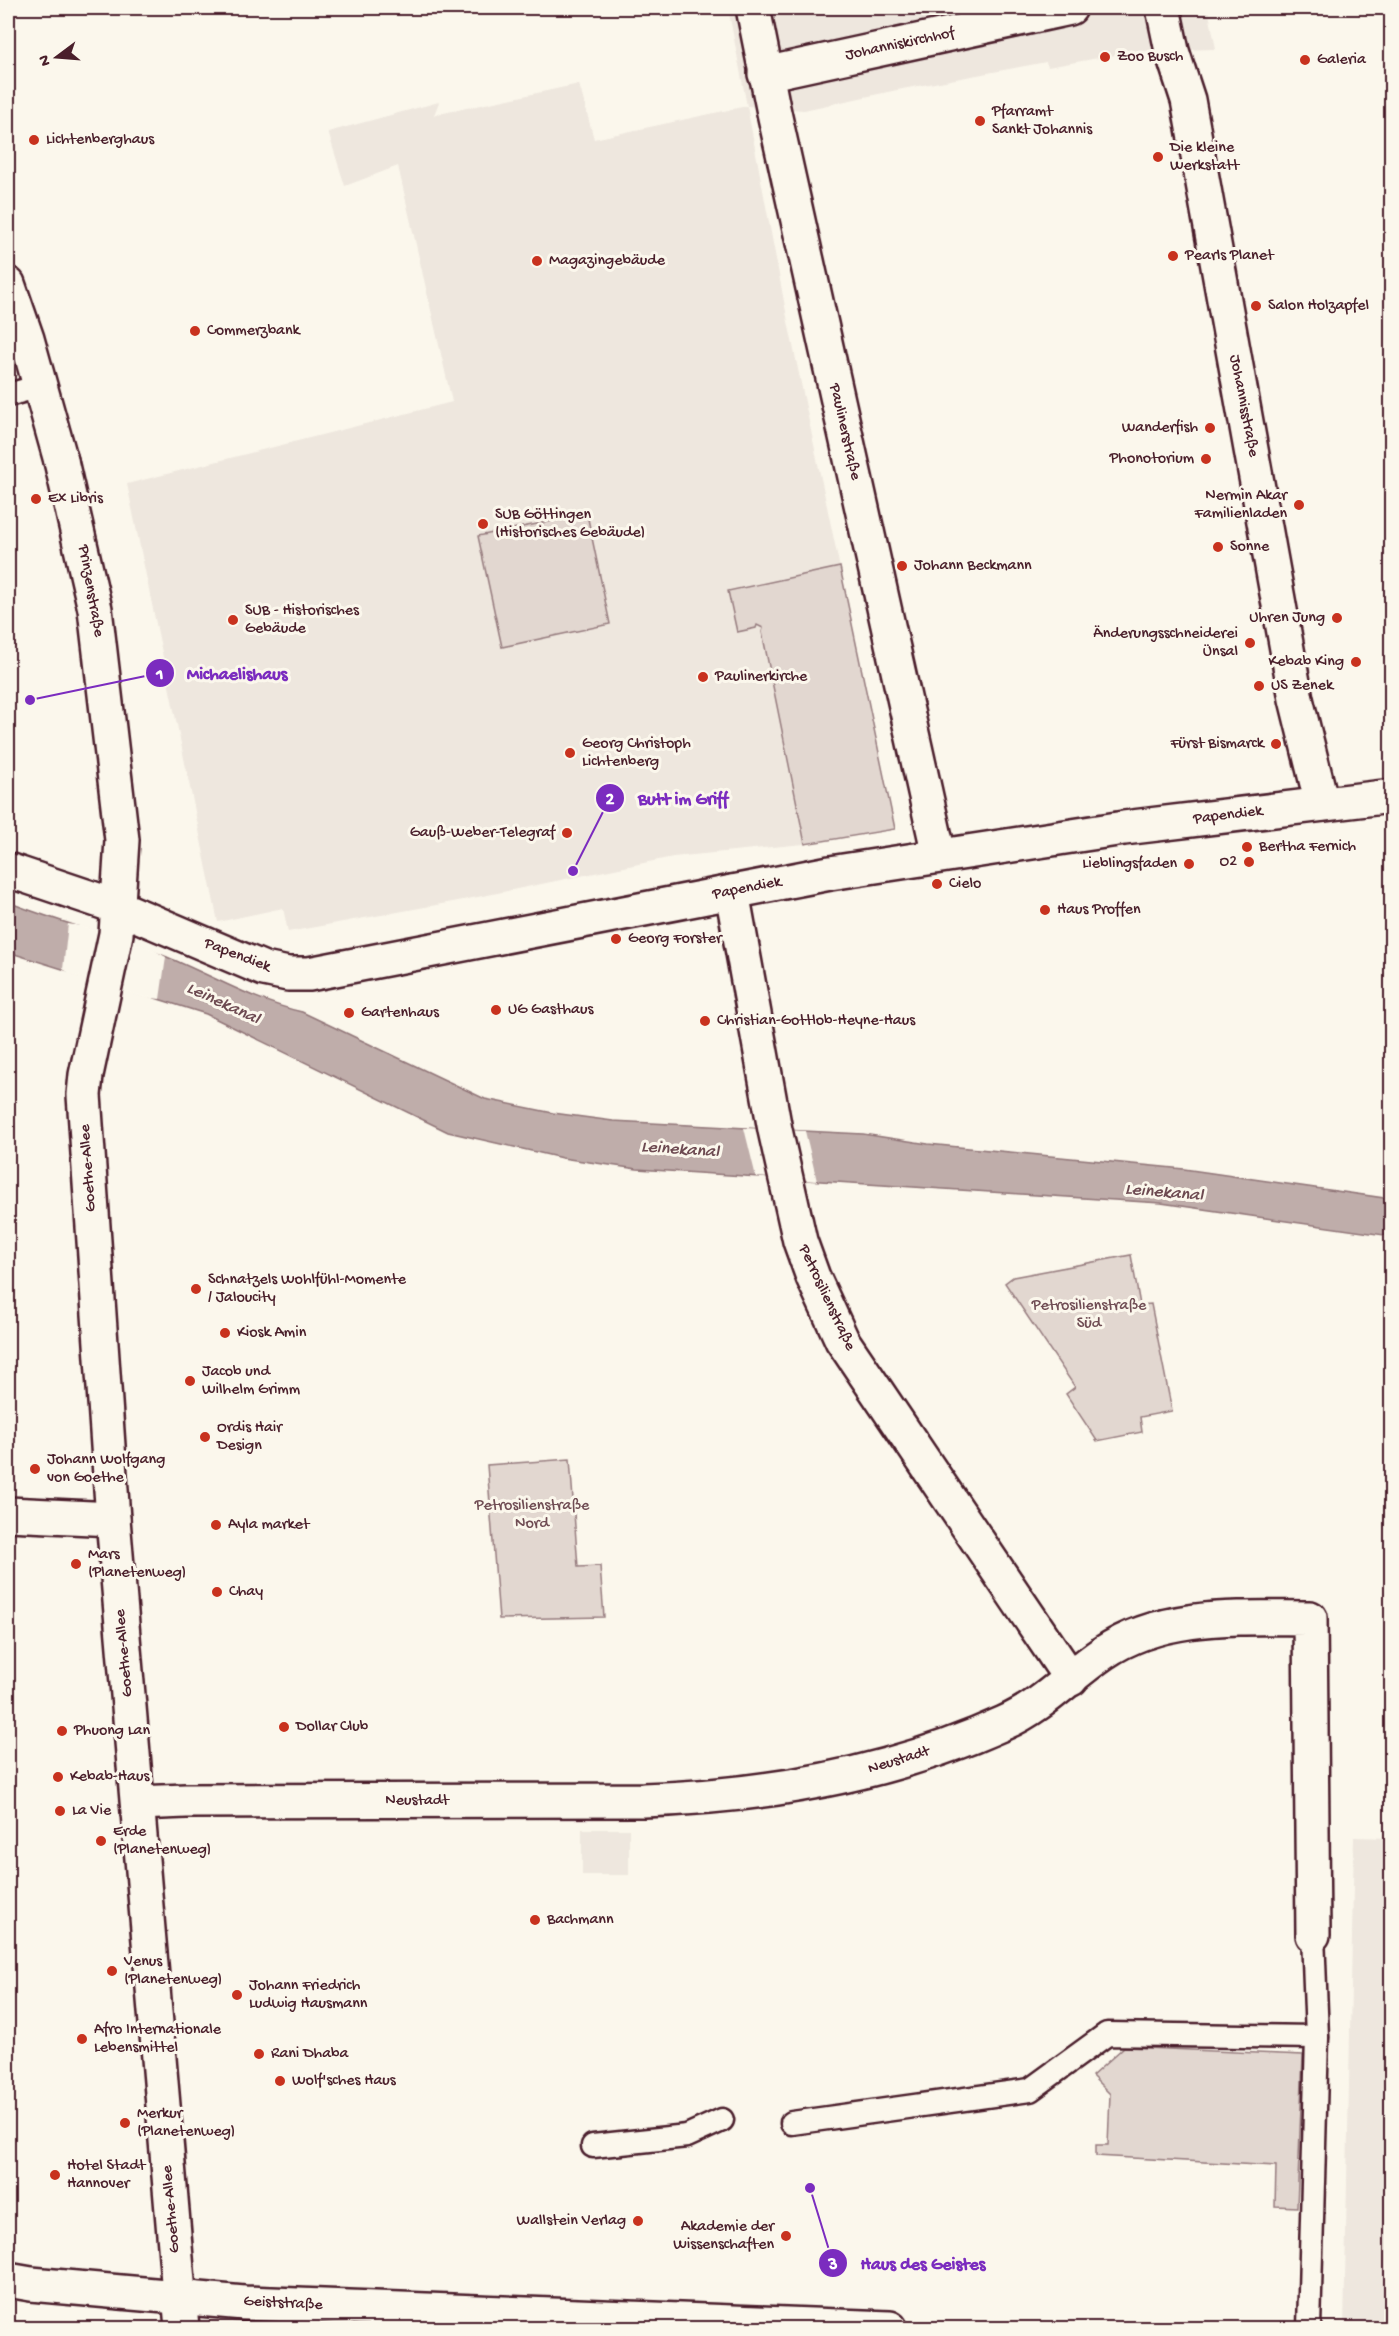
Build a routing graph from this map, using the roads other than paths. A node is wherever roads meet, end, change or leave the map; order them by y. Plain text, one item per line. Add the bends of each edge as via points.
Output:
1 (753, 8) edge
2 (1070, 8) edge
3 (1163, 8) edge
4 (765, 74) junction
5 (8, 284) edge
6 (40, 386) junction
7 (8, 395) edge
8 (1392, 796) edge
9 (1323, 804) junction
10 (939, 855) junction
11 (8, 870) edge
12 (732, 892) junction
13 (117, 921) junction
14 (8, 1514) edge
15 (113, 1518) junction
16 (1071, 1679) junction
17 (138, 1803) junction
18 (1313, 1935) joint
19 (1317, 2037) junction
20 (722, 2120) dead end
21 (792, 2123) dead end
22 (593, 2146) dead end
23 (8, 2280) edge
24 (180, 2314) edge
25 (890, 2328) edge
26 (1309, 2328) edge

1 - 4 street, Paulinerstraße
2 - 4 street, Johanniskirchhof
3 - 9 street, Johannisstraße via 1188,100 1296,699
4 - 10 street, Paulinerstraße
5 - 6 street, Prinzenstraße
6 - 7 lane
6 - 13 street, Prinzenstraße via 95,609 122,840
8 - 9 street, Papendiek
9 - 10 street, Papendiek
10 - 12 street, Papendiek
11 - 13 street, Papendiek
12 - 13 street, Papendiek via 309,974 264,969
12 - 16 street, Petrosilienstraße via 775,1130 800,1241 842,1341
13 - 15 street, Goethe-Allee via 84,1095
14 - 15 street
15 - 17 street, Goethe-Allee
16 - 17 street, Neustadt via 1041,1703 1006,1723 952,1745 870,1771 759,1792 628,1800
16 - 18 street, Neustadt via 1123,1641 1159,1627 1231,1617 1310,1618
17 - 24 street, Goethe-Allee
18 - 19 lane
19 - 21 lane via 1107,2034 1030,2091
19 - 26 lane
20 - 22 lane via 687,2136
23 - 24 street, Geiststraße
24 - 25 street, Geiststraße

